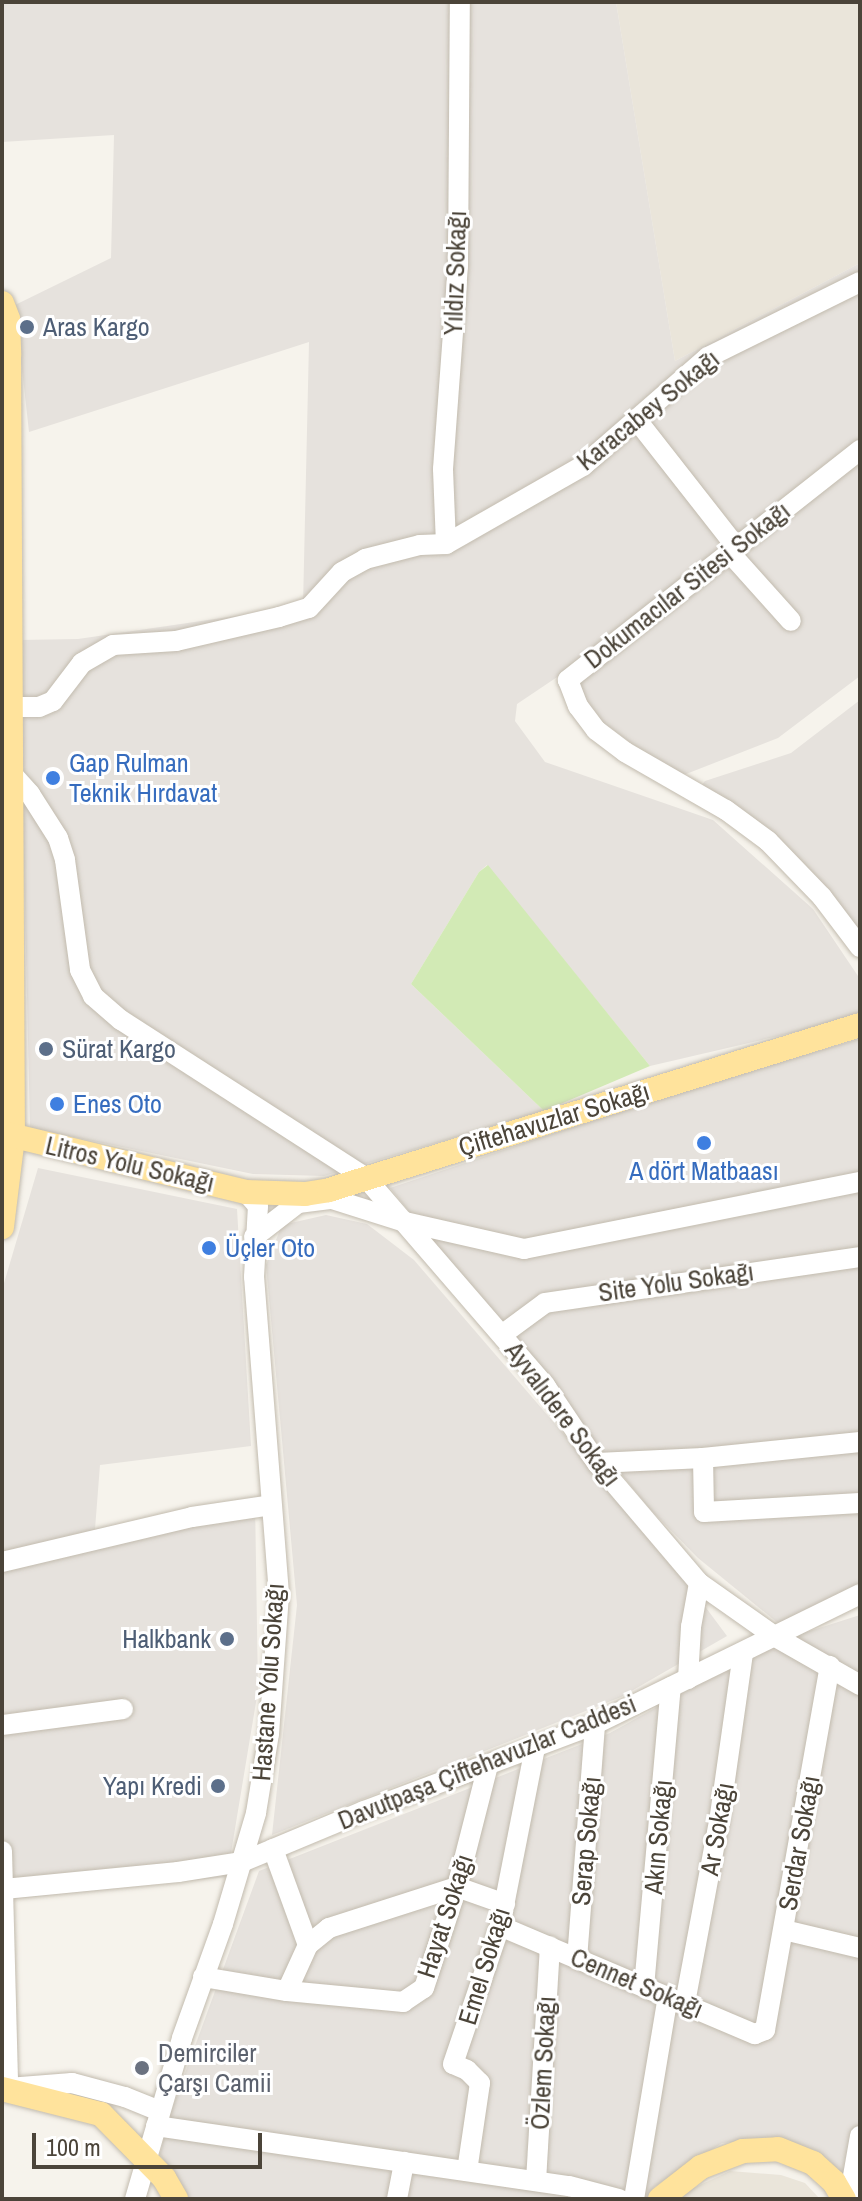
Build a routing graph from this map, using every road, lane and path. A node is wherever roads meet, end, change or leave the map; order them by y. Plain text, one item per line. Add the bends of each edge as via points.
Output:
1 (460, 2) edge
2 (860, 282) edge
3 (2, 303) edge
4 (636, 419) junction
5 (860, 450) edge
6 (446, 544) junction
7 (734, 550) junction
8 (791, 621) dead end
9 (11, 707) junction
10 (12, 774) junction
11 (860, 947) edge
12 (860, 1025) edge
13 (860, 1036) edge
14 (6, 1131) edge
15 (860, 1182) edge
16 (352, 1188) junction
17 (246, 1192) junction
18 (405, 1222) junction
19 (2, 1227) edge
20 (254, 1237) junction
21 (860, 1257) edge
22 (503, 1334) junction
23 (860, 1442) edge
24 (703, 1458) junction
25 (597, 1463) junction
26 (860, 1503) edge
27 (271, 1505) junction
28 (2, 1562) edge
29 (699, 1583) junction
30 (860, 1594) edge
31 (774, 1636) junction
32 (743, 1653) junction
33 (830, 1666) junction
34 (680, 1683) junction
35 (860, 1685) edge
36 (123, 1709) dead end
37 (595, 1724) junction
38 (2, 1725) edge
39 (535, 1747) junction
40 (488, 1765) junction
41 (273, 1849) junction
42 (2, 1851) edge
43 (242, 1862) junction
44 (457, 1887) junction
45 (4, 1889) junction
46 (505, 1904) junction
47 (4, 1914) edge
48 (500, 1926) junction
49 (784, 1930) junction
50 (308, 1945) junction
51 (550, 1946) junction
52 (860, 1948) edge
53 (577, 1959) junction
54 (203, 1977) junction
55 (644, 1987) junction
56 (287, 1991) junction
57 (676, 2000) junction
58 (769, 2021) joint
59 (5, 2089) edge
60 (158, 2118) junction
61 (860, 2136) edge
62 (148, 2160) junction
63 (404, 2162) junction
64 (467, 2171) junction
65 (536, 2181) junction
66 (135, 2199) edge
67 (176, 2199) edge
68 (397, 2199) edge
69 (619, 2199) edge
70 (634, 2199) edge
71 (660, 2199) edge
72 (846, 2199) edge

1 - 6 street, Yıldız Sokağı via 458,266 443,469
2 - 4 street, Karacabey Sokağı via 708,357
3 - 9 main road via 8,319
4 - 6 street, Karacabey Sokağı via 583,466
4 - 7 street
5 - 7 street, Dokumacılar Sitesi Sokağı
6 - 9 street, Karacabey Sokağı via 365,559 342,572 309,608 176,641 113,645 82,663 53,701
7 - 8 street
7 - 11 street, Dokumacılar Sitesi Sokağı via 568,680 572,693 586,718 625,752 726,810 768,841 822,897
9 - 10 main road
10 - 14 main road
10 - 16 street via 58,838 80,970 93,996
12 - 13 street
12 - 16 main road, Çiftehavuzlar Sokağı
14 - 17 main road, Litros Yolu Sokağı
14 - 19 main road
15 - 18 street via 524,1249
16 - 17 main road, Çiftehavuzlar Sokağı via 305,1194
16 - 18 street, Ayvalıdere Sokağı
16 - 18 street
16 - 20 street via 298,1203
17 - 20 street, Hastane Yolu Sokağı via 258,1206
18 - 22 street, Ayvalıdere Sokağı
20 - 27 street, Hastane Yolu Sokağı
21 - 22 street, Site Yolu Sokağı via 545,1303
22 - 25 street, Ayvalıdere Sokağı
23 - 24 street
24 - 25 street
24 - 26 street via 704,1512
25 - 29 street, Ayvalıdere Sokağı
27 - 28 street via 192,1517
27 - 43 street, Hastane Yolu Sokağı via 279,1594 269,1734
29 - 31 street, Ayvalıdere Sokağı
29 - 34 street, Akın Sokağı
30 - 31 street, Davutpaşa Çiftehavuzlar Caddesi
31 - 32 street, Davutpaşa Çiftehavuzlar Caddesi
31 - 33 street, Ayvalıdere Sokağı
32 - 34 street, Davutpaşa Çiftehavuzlar Caddesi
32 - 57 street, Ar Sokağı via 719,1822
33 - 35 street, Ayvalıdere Sokağı
33 - 49 street, Serdar Sokağı
34 - 37 street, Davutpaşa Çiftehavuzlar Caddesi
34 - 55 street, Akın Sokağı
36 - 38 street
37 - 39 street, Davutpaşa Çiftehavuzlar Caddesi
37 - 53 street, Serap Sokağı
39 - 40 street, Davutpaşa Çiftehavuzlar Caddesi
39 - 46 street, Emel Sokağı
40 - 41 street, Davutpaşa Çiftehavuzlar Caddesi
40 - 44 street, Hayat Sokağı
41 - 43 street, Davutpaşa Çiftehavuzlar Caddesi
41 - 50 street
42 - 45 street
43 - 45 street, Davutpaşa Çiftehavuzlar Caddesi
43 - 54 street, Hastane Yolu Sokağı
44 - 46 street
44 - 50 street via 329,1928
44 - 56 street, Hayat Sokağı via 424,1988 403,2002
45 - 47 street
46 - 48 street, Emel Sokağı
47 - 59 street
48 - 51 street, Cennet Sokağı
48 - 64 street, Emel Sokağı via 453,2064 480,2083
49 - 52 street
49 - 58 street, Serdar Sokağı
50 - 56 street
51 - 53 street, Cennet Sokağı
51 - 65 street, Özlem Sokağı
53 - 55 street, Cennet Sokağı
54 - 56 street, Hayat Sokağı
54 - 60 street, Hastane Yolu Sokağı
55 - 57 street, Cennet Sokağı
57 - 58 street, Cennet Sokağı via 755,2034
57 - 70 street, Ar Sokağı
59 - 60 street via 72,2083 125,2097
59 - 62 main road via 101,2114
60 - 62 street, Hastane Yolu Sokağı
60 - 63 street
61 - 72 street
62 - 66 street, Hastane Yolu Sokağı
62 - 67 main road
63 - 64 street
63 - 68 street
64 - 65 street
65 - 69 street
71 - 72 main road via 701,2167 743,2151 778,2149 813,2163

